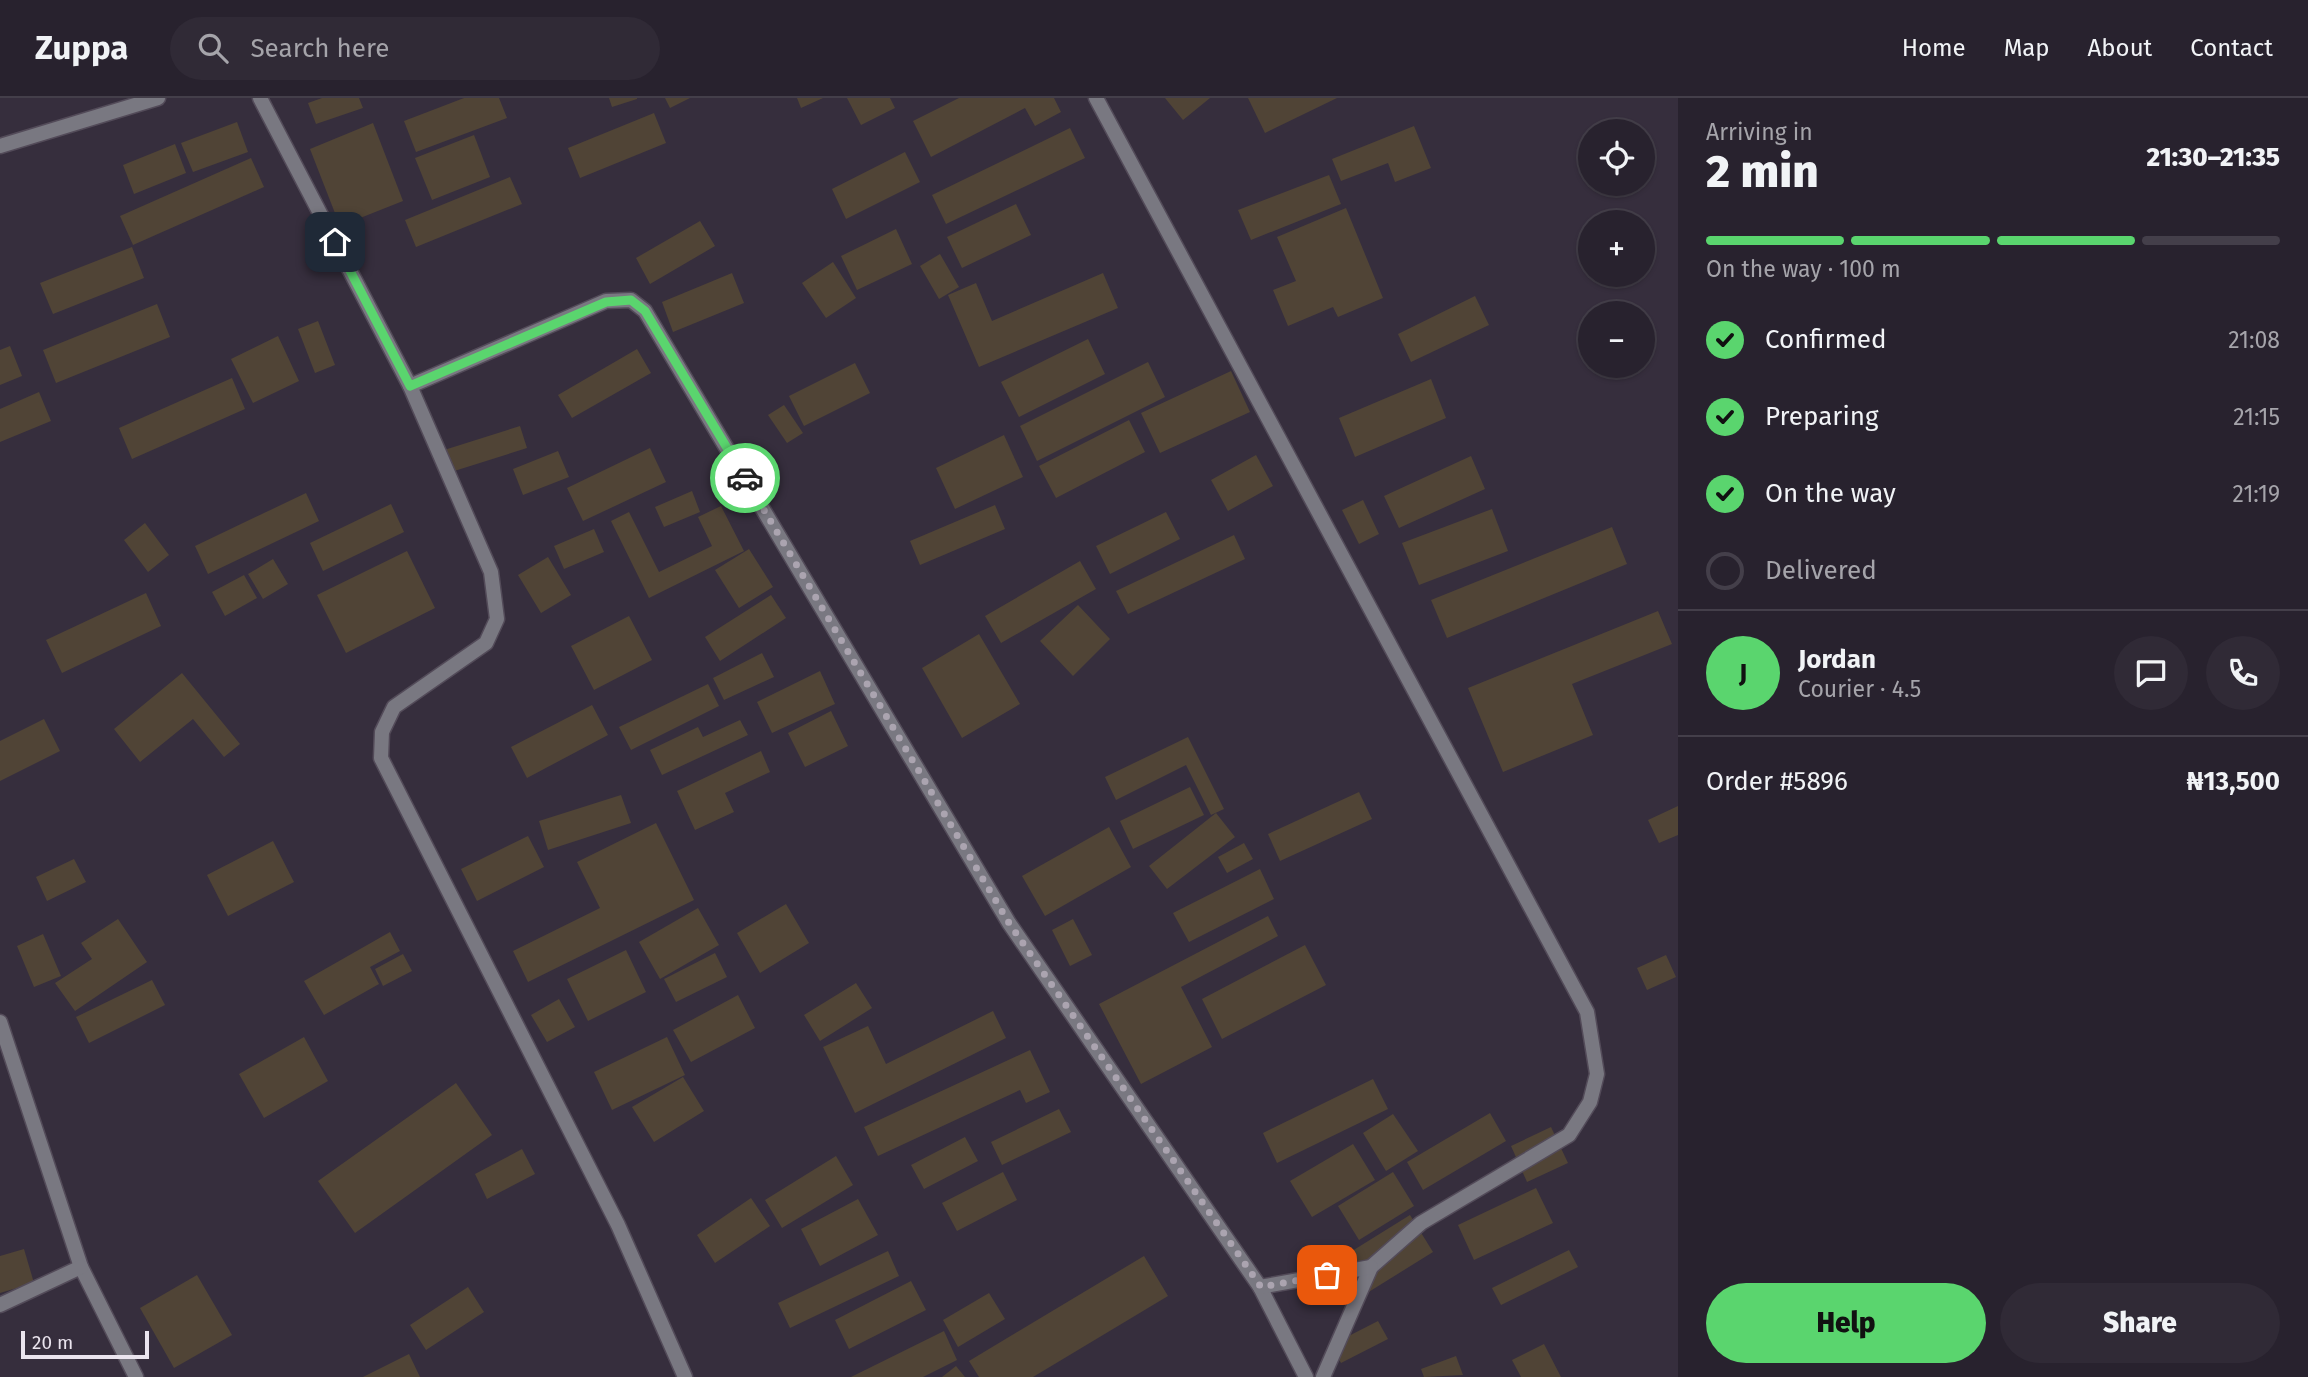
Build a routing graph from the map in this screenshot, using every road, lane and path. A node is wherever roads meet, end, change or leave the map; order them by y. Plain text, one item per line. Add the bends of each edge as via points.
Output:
1 (158, 98) edge
2 (260, 98) edge
3 (1096, 98) edge
4 (0, 146) edge
5 (410, 386) junction
6 (0, 1022) edge
7 (81, 1267) junction
8 (1371, 1267) junction
9 (1261, 1287) junction
10 (0, 1305) edge
11 (136, 1377) edge
12 (685, 1377) edge
13 (1306, 1377) edge
14 (1323, 1377) edge

1 - 4 street
2 - 5 street
3 - 8 street via 1587,1012 1597,1074 1590,1102 1569,1135 1421,1223
5 - 9 street via 606,302 631,300 645,311 1009,923
5 - 12 street via 491,572 497,619 486,643 394,707 382,732 382,758 618,1225
6 - 7 street
7 - 10 street
7 - 11 street
8 - 9 street
8 - 14 street
9 - 13 street

